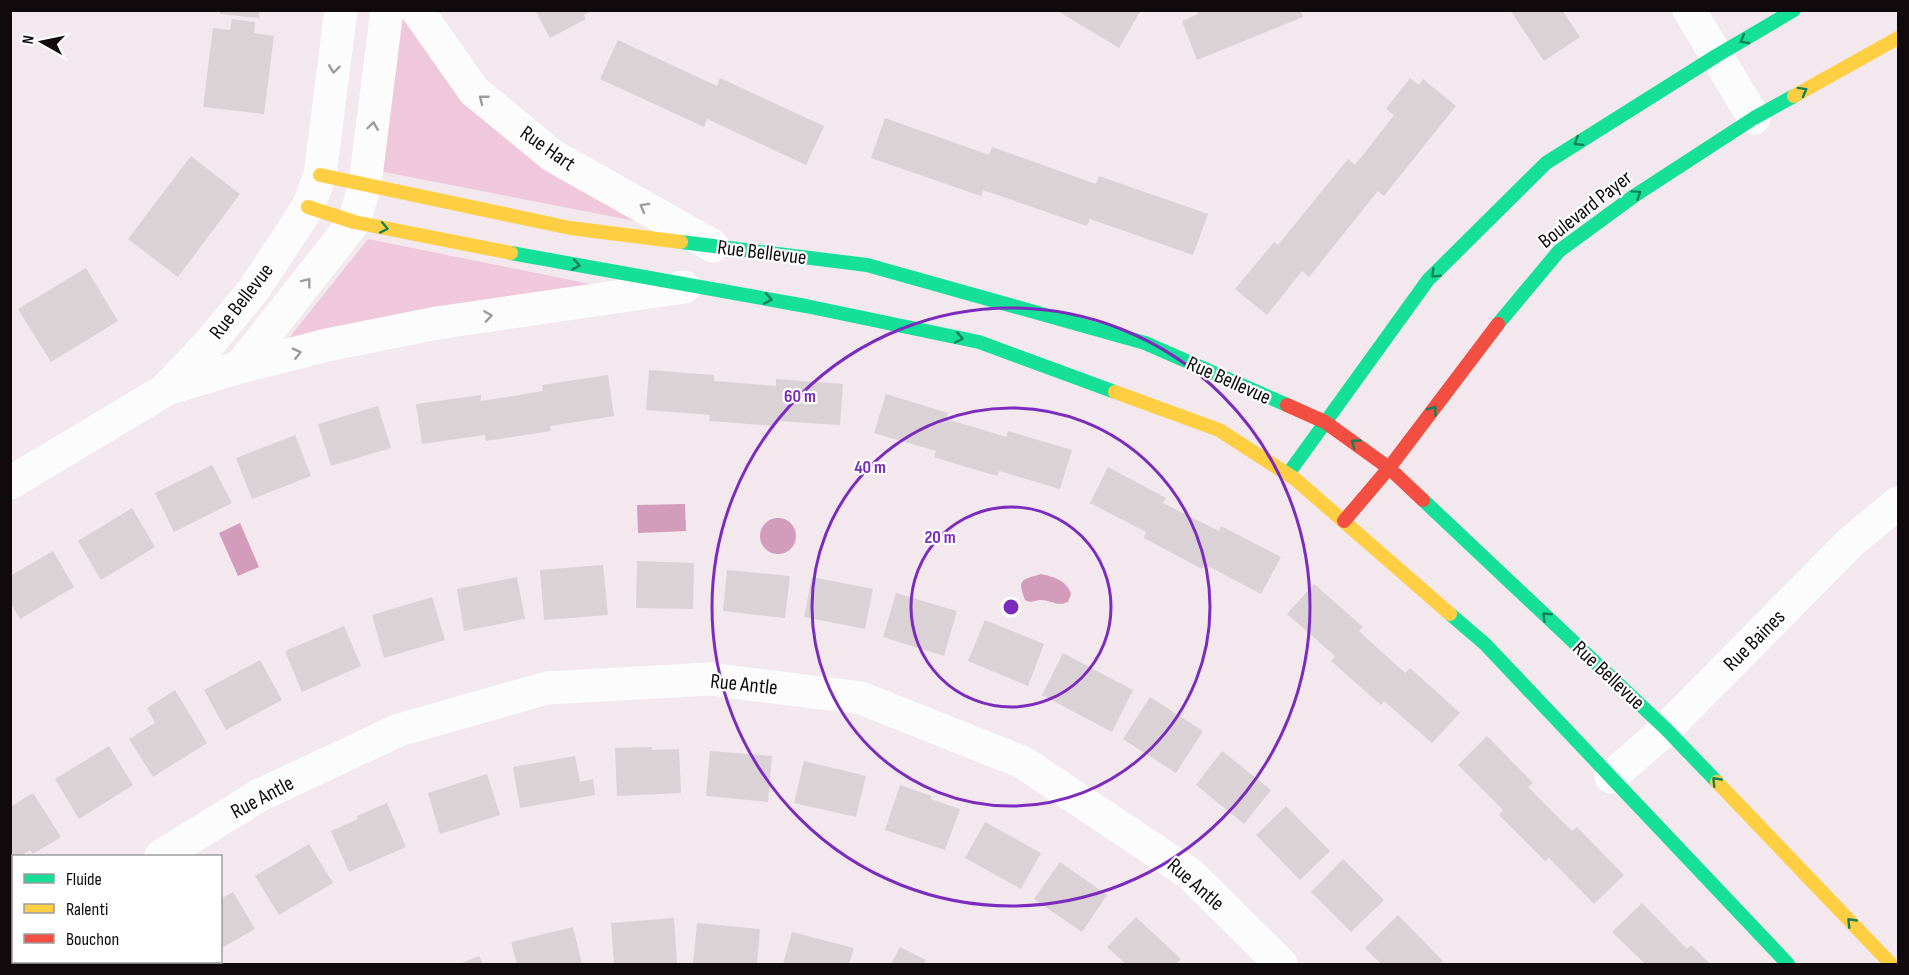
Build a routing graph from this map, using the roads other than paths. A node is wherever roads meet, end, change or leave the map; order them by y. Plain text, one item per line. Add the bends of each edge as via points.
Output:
1 (341, 10) edge
2 (387, 10) edge
3 (417, 10) edge
4 (1689, 10) edge
5 (1794, 10) edge
6 (1899, 38) edge
7 (1716, 56) junction
8 (1754, 118) junction
9 (320, 175) junction
10 (365, 184) junction
11 (308, 207) junction
12 (354, 222) junction
13 (713, 246) junction
14 (694, 286) junction
15 (240, 367) junction
16 (167, 389) junction
17 (1325, 422) junction
18 (1389, 468) junction
19 (1288, 474) junction
20 (10, 483) edge
21 (1899, 503) edge
22 (1344, 521) junction
23 (1666, 729) junction
24 (1611, 777) junction
25 (163, 855) edge
26 (1281, 964) edge
27 (1788, 964) edge
28 (1891, 964) edge

1 -> 9 street
10 -> 2 street
13 -> 3 street, Rue Hart via 553,156 474,91
4 - 7 street
5 -> 7 street
8 -> 6 street, Boulevard Payer
7 - 8 street
7 -> 17 street via 1546,163 1428,280
18 -> 8 street, Boulevard Payer via 1499,322 1559,251 1634,196
9 - 10 street, Rue Bellevue
9 - 11 street, Rue Bellevue
10 - 12 street, Rue Bellevue
10 - 13 street, Rue Bellevue via 570,228
11 - 12 street, Rue Bellevue
11 - 16 street, Rue Bellevue via 255,288
12 -> 14 street, Rue Bellevue
15 -> 12 street, Rue Bellevue
13 - 17 street, Rue Bellevue via 867,266 1144,343
15 -> 14 street, Rue Bellevue via 437,323
14 -> 19 street, Rue Bellevue via 979,342 1219,430
15 - 16 street, Rue Bellevue
16 - 20 street, Rue Bellevue
18 -> 17 street, Rue Bellevue
17 - 19 street
18 - 22 street, Boulevard Payer
23 -> 18 street, Rue Bellevue
19 - 22 street, Rue Bellevue
21 - 23 street, Rue Baines via 1852,541
22 - 24 street, Rue Bellevue via 1485,644
23 - 24 street, Rue Baines
28 -> 23 street, Rue Bellevue
24 - 27 street, Rue Bellevue
25 - 26 street, Rue Antle via 258,796 399,730 547,688 709,679 861,698 1022,762 1190,874

